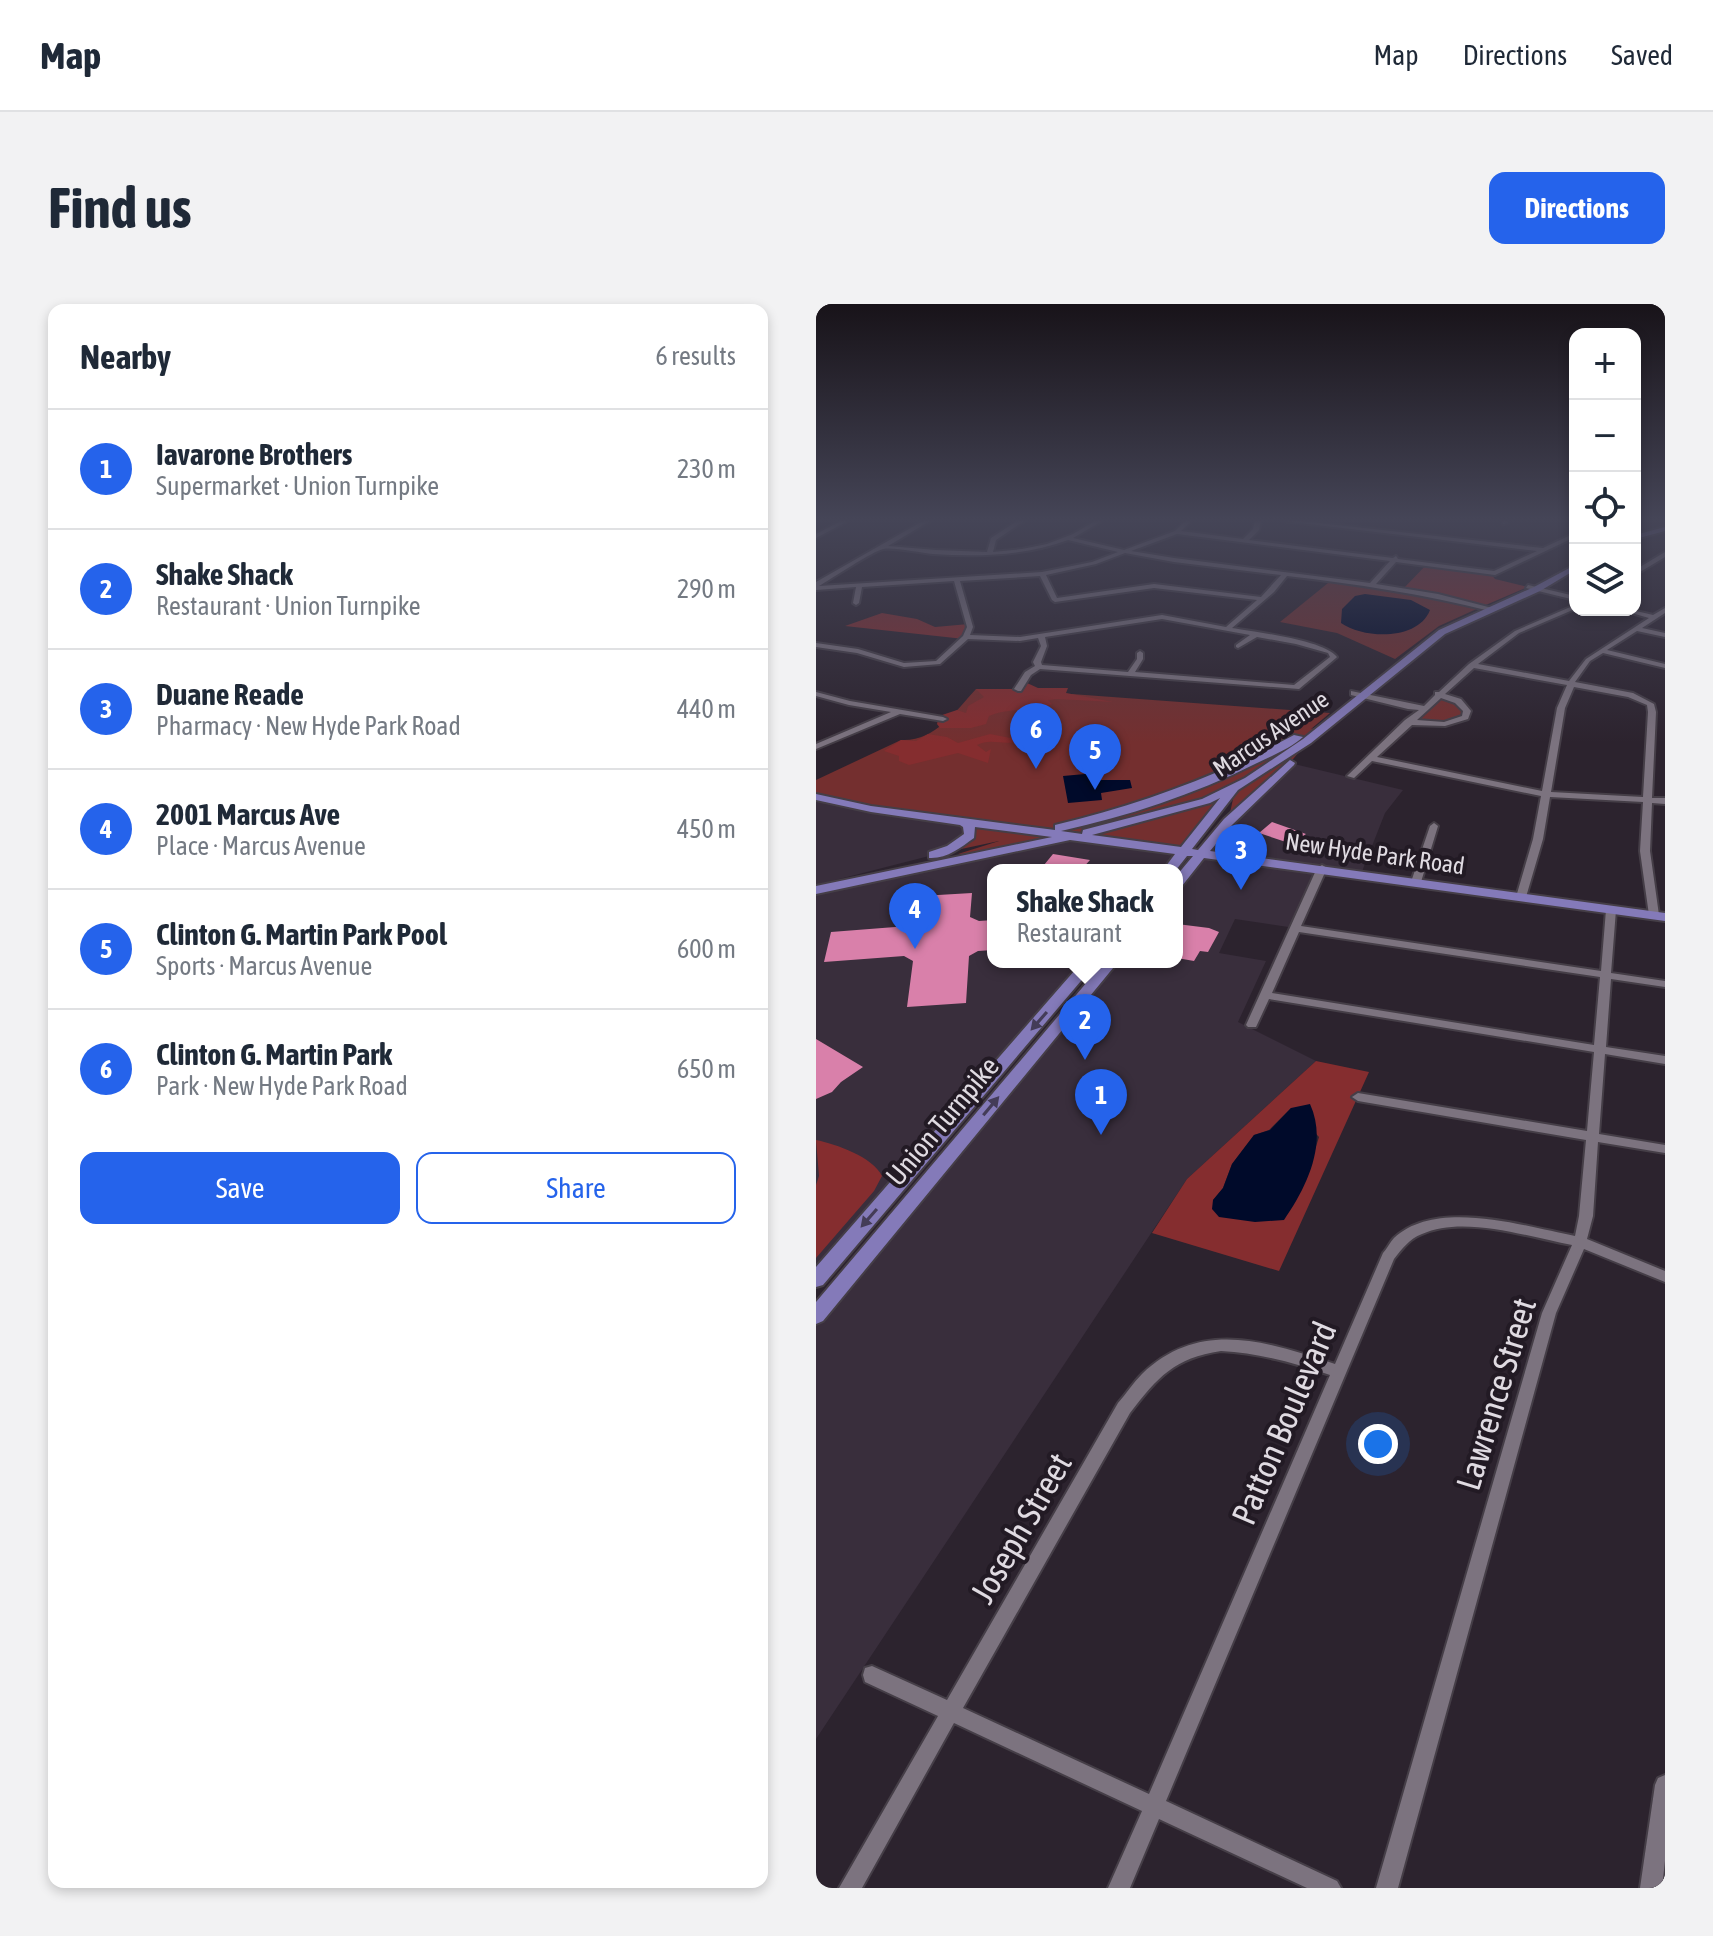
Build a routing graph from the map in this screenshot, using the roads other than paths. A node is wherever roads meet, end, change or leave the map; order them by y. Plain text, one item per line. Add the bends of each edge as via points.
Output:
1 (857, 595) edge
2 (961, 595) edge
3 (1052, 595) edge
4 (1091, 595) edge
5 (1229, 595) edge
6 (1267, 595) edge
7 (1424, 595) edge
8 (1517, 595) edge
9 (1263, 599) junction
10 (856, 603) dead end
11 (1486, 608) junction
12 (1569, 610) edge
13 (1665, 610) edge
14 (1641, 614) edge
15 (1654, 617) junction
16 (1228, 628) junction
17 (1636, 629) junction
18 (1257, 634) junction
19 (1041, 635) junction
20 (1665, 635) edge
21 (966, 637) junction
22 (816, 645) edge
23 (1238, 646) dead end
24 (1601, 651) junction
25 (1140, 653) dead end
26 (1471, 665) junction
27 (1665, 666) edge
28 (1039, 667) junction
29 (1130, 675) junction
30 (1571, 683) junction
31 (1018, 689) dead end
32 (816, 694) edge
33 (1438, 694) junction
34 (1361, 695) junction
35 (1423, 708) junction
36 (898, 712) junction
37 (943, 719) dead end
38 (1408, 722) junction
39 (816, 747) edge
40 (1258, 757) junction
41 (1370, 758) junction
42 (1351, 776) dead end
43 (1193, 787) junction
44 (1235, 787) junction
45 (816, 788) edge
46 (1546, 794) junction
47 (816, 797) edge
48 (1648, 800) junction
49 (1206, 801) junction
50 (1665, 801) edge
51 (1242, 808) junction
52 (964, 822) junction
53 (1434, 826) dead end
54 (1112, 827) junction
55 (1037, 830) junction
56 (1077, 835) junction
57 (1196, 839) junction
58 (1005, 850) junction
59 (1186, 850) junction
60 (1202, 852) junction
61 (933, 855) junction
62 (1174, 864) edge
63 (1322, 868) junction
64 (1183, 876) edge
65 (1416, 882) junction
66 (816, 888) edge
67 (1521, 897) junction
68 (1611, 910) junction
69 (1660, 916) edge
70 (1295, 928) junction
71 (1085, 968) edge
72 (1106, 968) edge
73 (1606, 975) junction
74 (1665, 984) edge
75 (1265, 995) junction
76 (1252, 1025) dead end
77 (1599, 1049) junction
78 (1665, 1060) edge
79 (1358, 1097) dead end
80 (1592, 1136) junction
81 (1665, 1149) edge
82 (920, 1159) junction
83 (941, 1166) junction
84 (1580, 1242) junction
85 (1665, 1277) edge
86 (816, 1280) edge
87 (816, 1316) edge
88 (1338, 1371) junction
89 (872, 1675) dead end
90 (951, 1711) junction
91 (1665, 1785) edge
92 (1154, 1806) junction
93 (850, 1888) edge
94 (1119, 1888) edge
95 (1330, 1888) edge
96 (1387, 1888) edge
97 (1651, 1888) edge

1 - 10 street
2 - 21 street via 970,627
3 - 4 street via 1055,600
5 - 9 street
6 - 9 street
7 - 11 street
8 - 11 main road, Marcus Avenue
9 - 16 street
11 - 34 main road, Marcus Avenue via 1424,635
12 - 26 street via 1517,632
13 - 15 street
14 - 15 street
15 - 17 street
16 - 18 street
16 - 19 street via 1152,617
17 - 20 street
17 - 24 street
18 - 23 street
18 - 29 street via 1334,657 1296,687
19 - 21 street
19 - 28 street
21 - 22 street via 934,667
24 - 27 street
24 - 30 street
25 - 29 street
26 - 30 street
26 - 33 street
28 - 29 street
28 - 31 street
30 - 46 street via 1561,708
30 - 48 street via 1650,704
32 - 36 street
33 - 35 street
33 - 38 street via 1463,705 1465,717 1445,724
34 - 35 street
34 - 40 main road, Marcus Avenue
34 - 44 main road, Marcus Avenue via 1307,741
34 - 51 main road
35 - 38 street
36 - 37 street
36 - 39 street
38 - 41 street
40 - 43 main road, Marcus Avenue
40 - 44 main road
41 - 42 street
41 - 46 street
43 - 44 main road
43 - 49 main road
43 - 54 main road via 1189,798
43 - 55 main road, Marcus Avenue via 1121,812
44 - 49 main road, Marcus Avenue
44 - 51 main road via 1234,804
44 - 57 main road
45 - 55 main road, New Hyde Park Road via 1023,823
46 - 48 street
46 - 67 street
47 - 52 main road, New Hyde Park Road
48 - 50 street
48 - 69 street via 1645,851
49 - 54 main road, Marcus Avenue
49 - 57 main road
51 - 60 main road
52 - 55 main road, New Hyde Park Road
52 - 61 main road via 970,835
53 - 65 street
54 - 56 main road, Marcus Avenue
55 - 56 main road, New Hyde Park Road
55 - 58 main road via 1030,841
55 - 61 main road, Marcus Avenue
56 - 58 main road, Marcus Avenue
56 - 59 main road, New Hyde Park Road
57 - 59 main road
58 - 66 main road, Marcus Avenue
59 - 60 main road, New Hyde Park Road
59 - 62 main road
60 - 63 main road, New Hyde Park Road
60 - 64 main road
61 - 66 main road, Marcus Avenue
63 - 65 main road, New Hyde Park Road
63 - 70 street
65 - 67 main road, New Hyde Park Road
67 - 68 main road, New Hyde Park Road
68 - 69 main road, New Hyde Park Road
68 - 73 street, Lawrence Street
70 - 73 street
70 - 75 street
71 -> 82 main road, Union Turnpike
83 -> 72 main road, Union Turnpike
73 - 74 street
73 - 77 street, Lawrence Street
75 - 76 street
75 - 77 street
77 - 78 street
77 - 80 street, Lawrence Street
79 - 80 street
80 - 81 street
80 - 84 street, Lawrence Street
82 - 83 street
82 -> 86 main road, Union Turnpike
83 - 87 main road, Union Turnpike
84 - 85 street, Patton Boulevard
84 - 88 street, Patton Boulevard via 1480,1222 1438,1223 1415,1231 1388,1257
84 - 96 street, Lawrence Street via 1549,1313
88 - 90 street, Joseph Street via 1267,1348 1234,1344 1194,1349 1151,1373 1124,1408
88 - 92 street, Patton Boulevard
89 - 90 street
90 - 92 street
90 - 93 street, Joseph Street
91 - 97 street
92 - 94 street, Patton Boulevard
92 - 95 street

